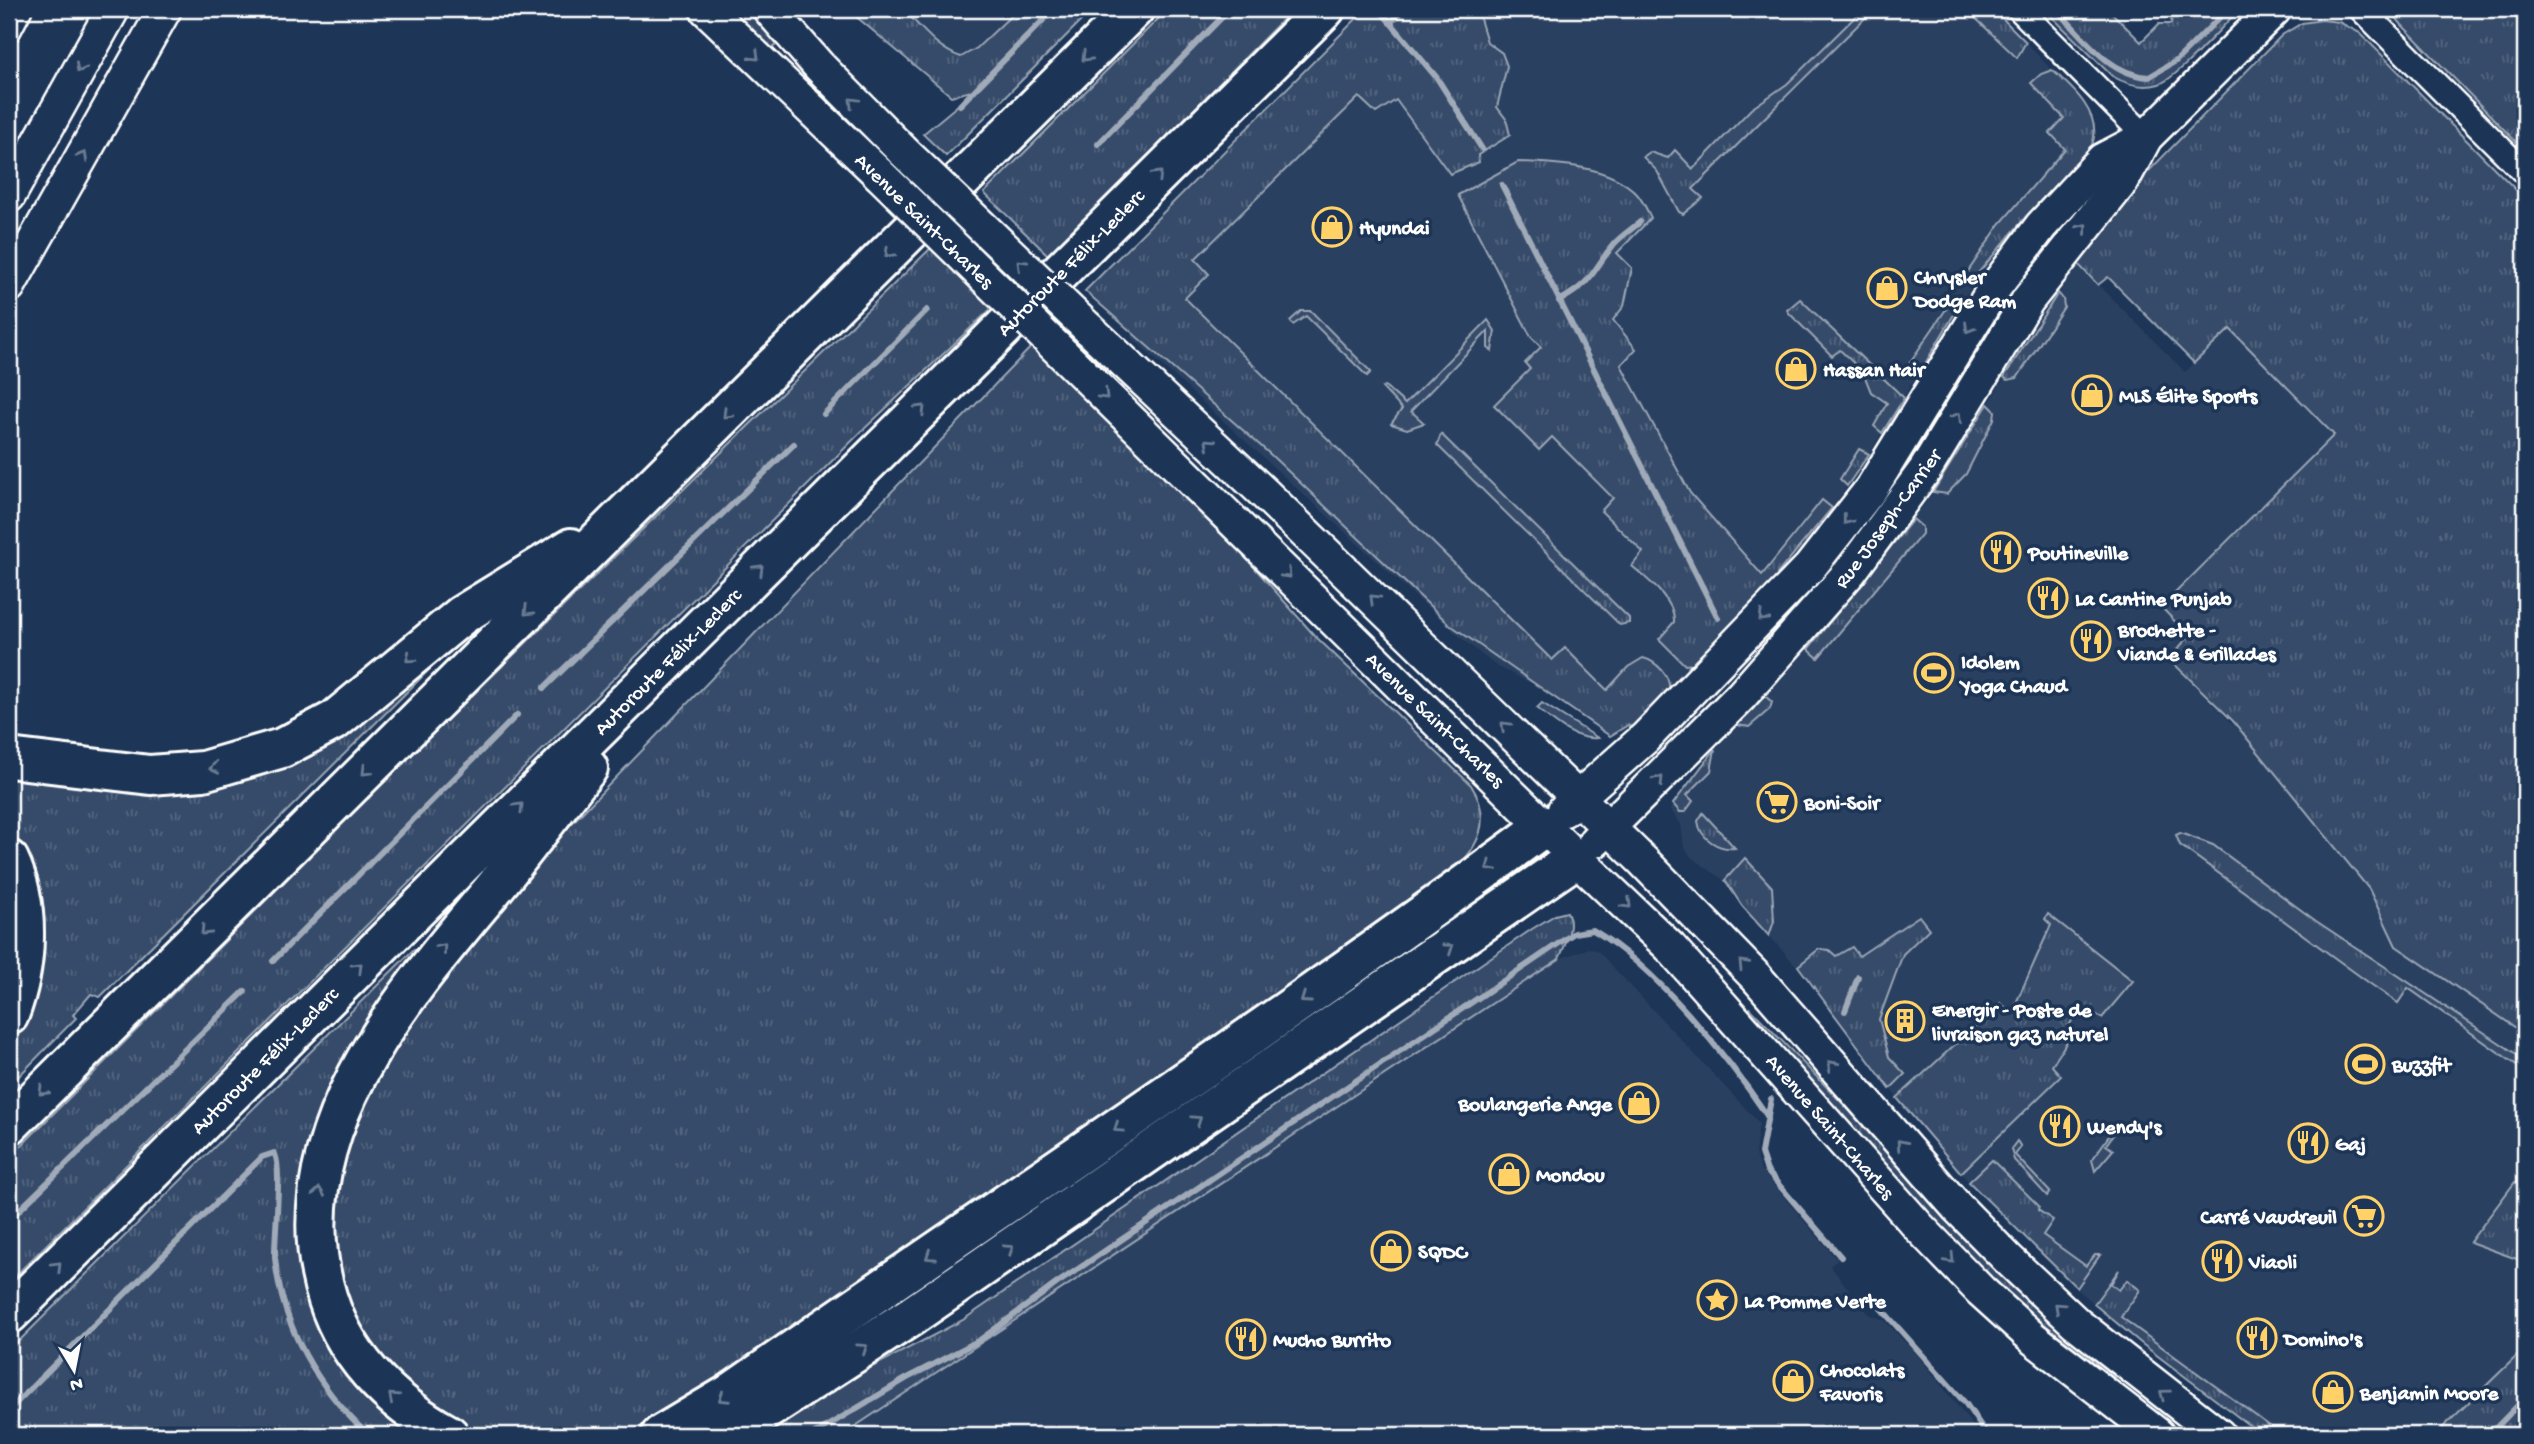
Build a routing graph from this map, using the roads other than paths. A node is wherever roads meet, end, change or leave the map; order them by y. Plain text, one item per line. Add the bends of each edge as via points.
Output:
1 (20, 9) edge
2 (113, 9) edge
3 (165, 9) edge
4 (706, 9) edge
5 (769, 9) edge
6 (1134, 9) edge
7 (1325, 9) edge
8 (2019, 9) edge
9 (2276, 9) edge
10 (2361, 9) edge
11 (9, 30) edge
12 (2146, 137) junction
13 (2525, 173) edge
14 (9, 196) edge
15 (9, 286) edge
16 (629, 512) junction
17 (694, 634) junction
18 (9, 758) edge
19 (1579, 798) junction
20 (1545, 826) junction
21 (1610, 828) junction
22 (1576, 858) junction
23 (9, 860) edge
24 (9, 1015) edge
25 (9, 1125) edge
26 (9, 1314) edge
27 (449, 1435) edge
28 (661, 1435) edge
29 (728, 1435) edge
30 (2158, 1435) edge
31 (2219, 1435) edge

1 - 11 street
2 -> 14 street
15 -> 3 street
4 -> 20 street, Avenue Saint-Charles, bridge
19 -> 5 street, Avenue Saint-Charles, bridge via 902,150
6 -> 16 highway
17 -> 7 highway, Autoroute Félix-Leclerc
8 - 12 street
9 - 12 street, Rue Joseph-Carrier
10 - 13 street
12 -> 19 street, Rue Joseph-Carrier via 2102,160 2033,236 1989,296 1871,489 1810,567 1665,718
21 -> 12 street, Rue Joseph-Carrier via 1732,706 1850,572 1925,470 2028,300 2123,180
16 -> 18 highway via 462,615 335,720 282,748 202,771 150,775
16 -> 25 highway
26 -> 17 highway, Autoroute Félix-Leclerc
27 -> 17 highway via 410,1411 369,1373 328,1302 316,1228 318,1190 330,1141 359,1072 400,1002
19 - 20 street, Rue Joseph-Carrier
19 - 21 street, Avenue Saint-Charles
20 - 22 street, Avenue Saint-Charles
20 -> 28 highway via 1192,1078 728,1395
21 - 22 street, Rue Joseph-Carrier
31 -> 21 street, Avenue Saint-Charles via 2085,1330 2008,1259 1756,977
29 -> 22 highway via 947,1291
22 -> 30 street, Avenue Saint-Charles via 1700,978 1981,1291 2034,1339
23 - 24 highway via 18,885 24,933

